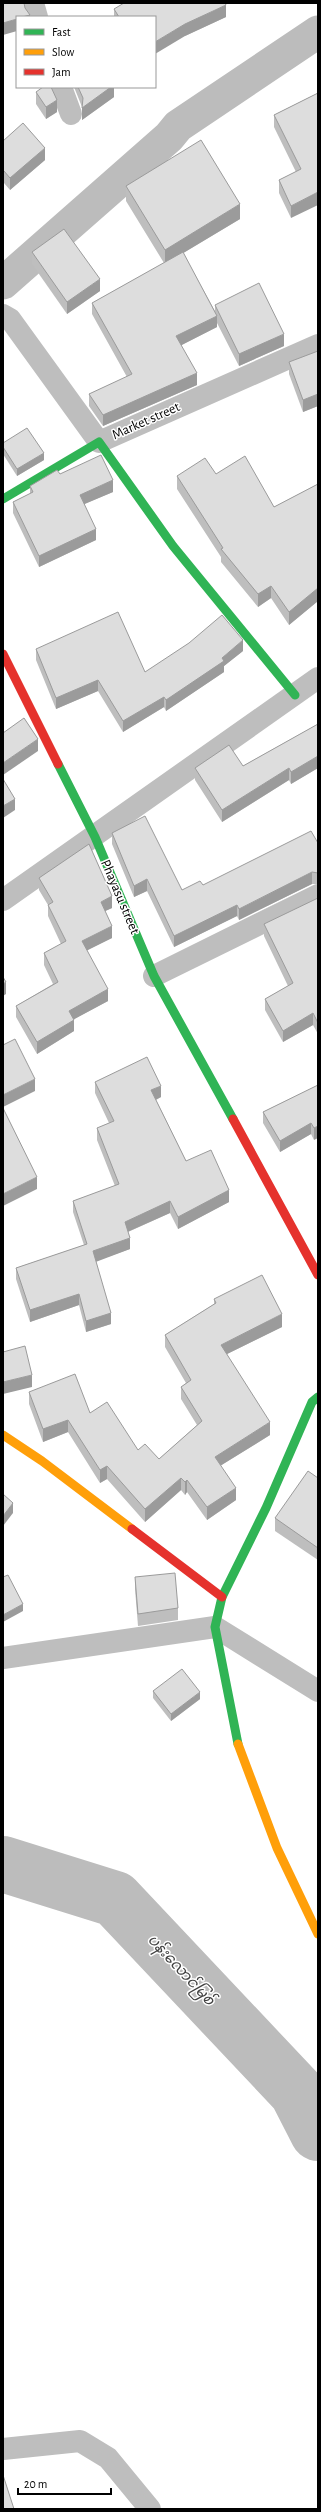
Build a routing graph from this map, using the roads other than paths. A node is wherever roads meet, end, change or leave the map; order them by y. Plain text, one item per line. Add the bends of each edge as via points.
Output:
1 (33, 3) edge
2 (37, 16) edge
3 (61, 88) edge
4 (70, 114) dead end
5 (6, 317) edge
6 (318, 345) edge
7 (99, 442) junction
8 (3, 499) edge
9 (3, 654) edge
10 (318, 678) edge
11 (295, 695) junction
12 (95, 837) junction
13 (318, 895) edge
14 (3, 900) edge
15 (154, 976) junction
16 (318, 1275) edge
17 (318, 1397) edge
18 (3, 1435) edge
19 (222, 1597) junction
20 (215, 1627) junction
21 (3, 1658) edge
22 (318, 1691) edge
23 (318, 1934) edge
24 (3, 2449) edge
25 (150, 2509) edge

1 - 2 street
3 - 4 street
5 - 7 street, Market street
6 - 7 street, Market street
7 - 8 street
7 - 11 street via 173,546
9 - 12 street, Phayasu street
10 - 11 street
11 - 12 street
12 - 14 street
12 - 15 street, Phayasu street
13 - 15 street
15 - 16 street, Phayasu street
17 - 19 street via 312,1402 266,1508
18 - 19 street via 42,1461
19 - 20 street
20 - 21 street
20 - 22 street
20 - 23 street via 236,1738 277,1848
24 - 25 street via 80,2441 108,2458

